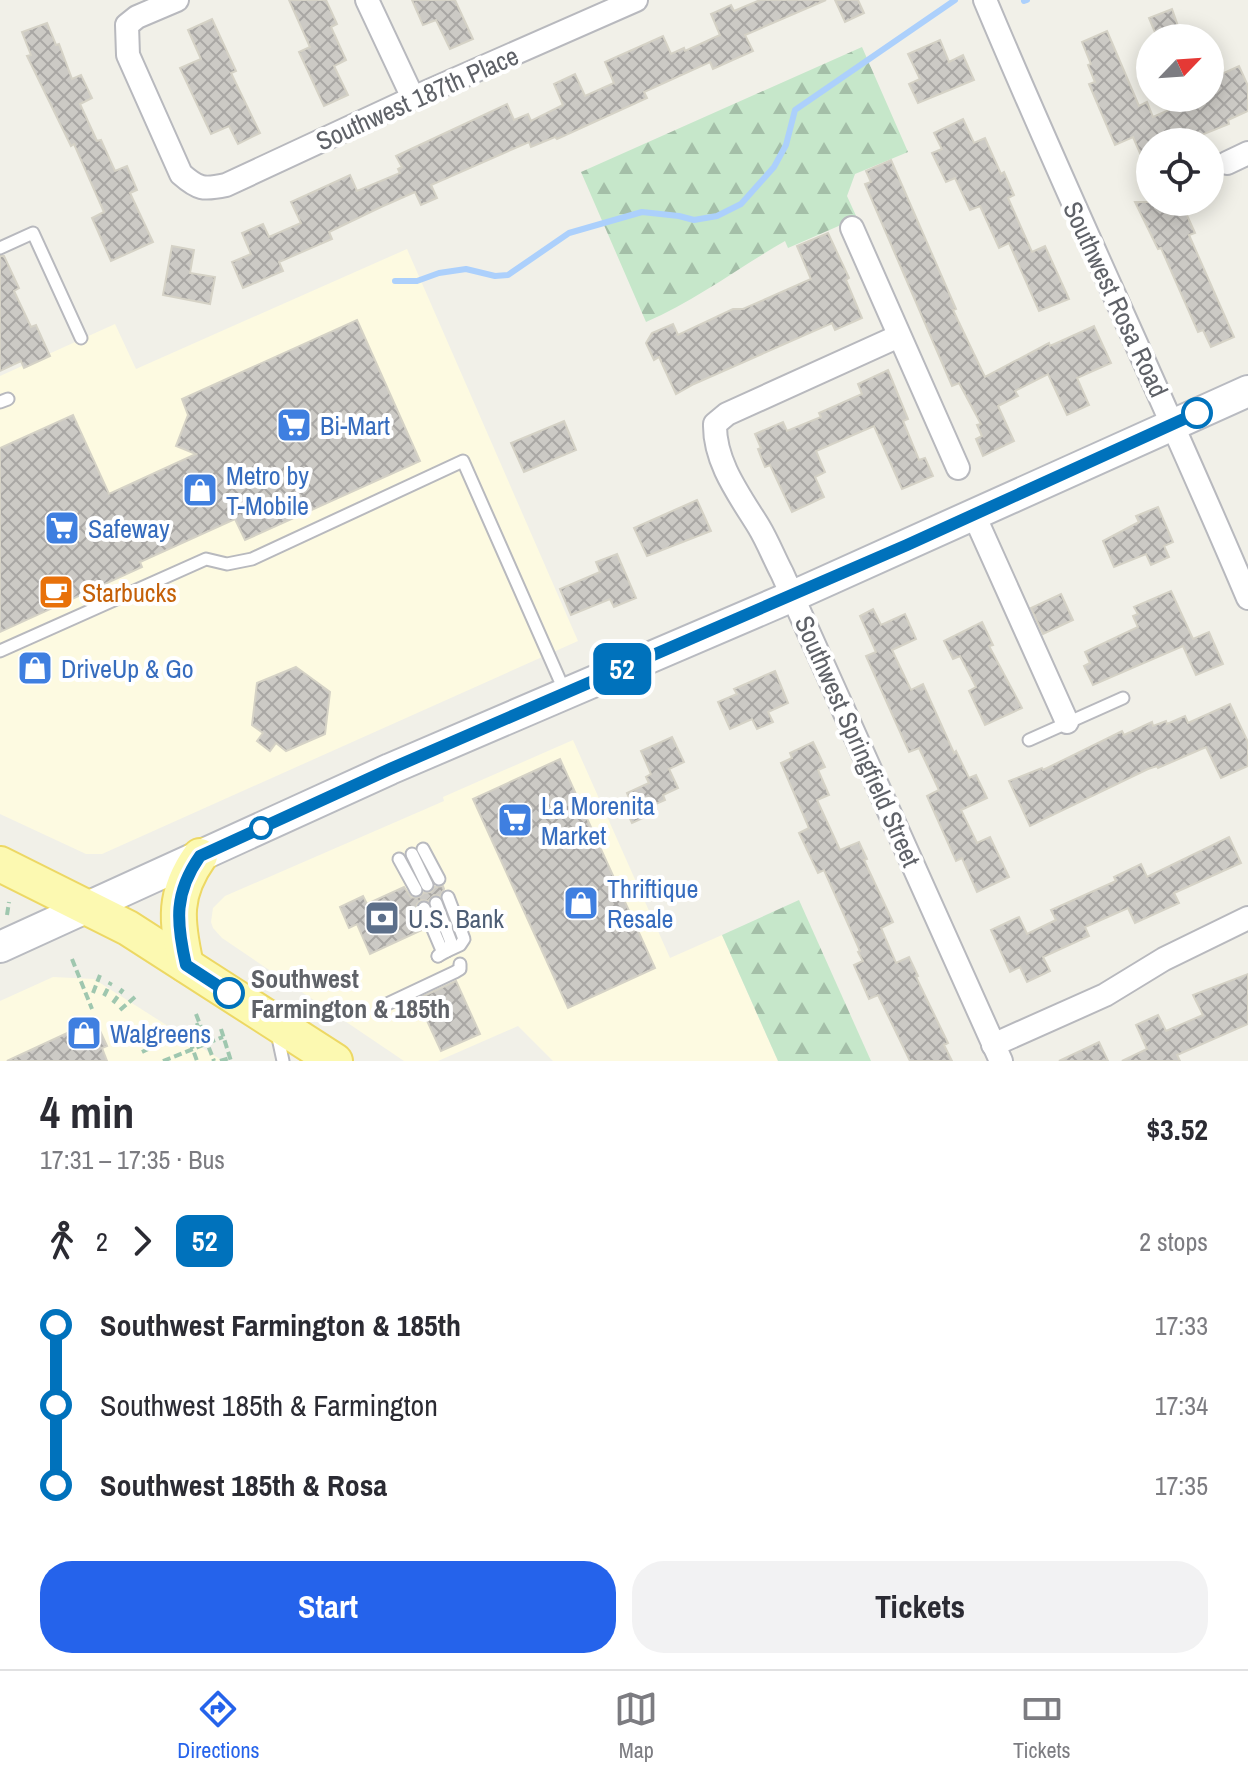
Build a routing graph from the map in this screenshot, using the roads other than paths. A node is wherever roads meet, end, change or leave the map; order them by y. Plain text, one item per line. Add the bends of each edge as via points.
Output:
1 (177, 0) edge
2 (367, 0) edge
3 (985, 0) edge
4 (631, 1) edge
5 (413, 98) junction
6 (1248, 153) edge
7 (1227, 163) dead end
8 (852, 228) dead end
9 (0, 248) edge
10 (899, 336) junction
11 (81, 338) dead end
12 (1248, 391) edge
13 (1173, 424) junction
14 (958, 468) dead end
15 (974, 515) junction
16 (793, 596) junction
17 (1248, 598) edge
18 (0, 651) edge
19 (565, 693) junction
20 (1123, 698) dead end
21 (1067, 722) junction
22 (1029, 740) dead end
23 (200, 856) junction
24 (399, 859) dead end
25 (0, 864) edge
26 (439, 879) dead end
27 (448, 897) dead end
28 (436, 903) dead end
29 (88, 906) junction
30 (424, 908) dead end
31 (1248, 918) edge
32 (0, 947) edge
33 (447, 951) junction
34 (460, 964) dead end
35 (186, 965) junction
36 (385, 1005) dead end
37 (272, 1021) junction
38 (997, 1053) edge
39 (283, 1061) edge
40 (335, 1061) edge

1 - 5 street, Southwest 187th Place via 137,17 127,25 125,39 181,174 196,187 226,185
2 - 5 street
3 - 13 street, Southwest Rosa Road
4 - 5 street, Southwest 187th Place
6 - 7 street
8 - 10 street
9 - 11 lane via 33,233
10 - 14 street
10 - 16 street, Southwest Springfield Street via 715,424 714,440 740,500 759,526
12 - 13 main road
13 - 15 main road
13 - 17 street, Southwest Rosa Road
15 - 16 main road
15 - 21 street
16 - 19 main road
16 - 38 street, Southwest Springfield Street
18 - 19 lane via 206,559 227,564 252,559 463,461
19 - 23 main road
20 - 21 lane
21 - 22 lane
23 - 29 main road
23 - 35 main road via 180,897
24 - 26 lane via 422,888 417,851
25 - 29 main road
27 - 33 lane via 464,939
28 - 33 lane via 451,942
29 - 32 main road
29 - 35 main road
30 - 33 lane via 441,948 438,956
31 - 38 street
34 - 36 lane via 455,972
35 - 37 main road
37 - 39 lane
37 - 40 main road

